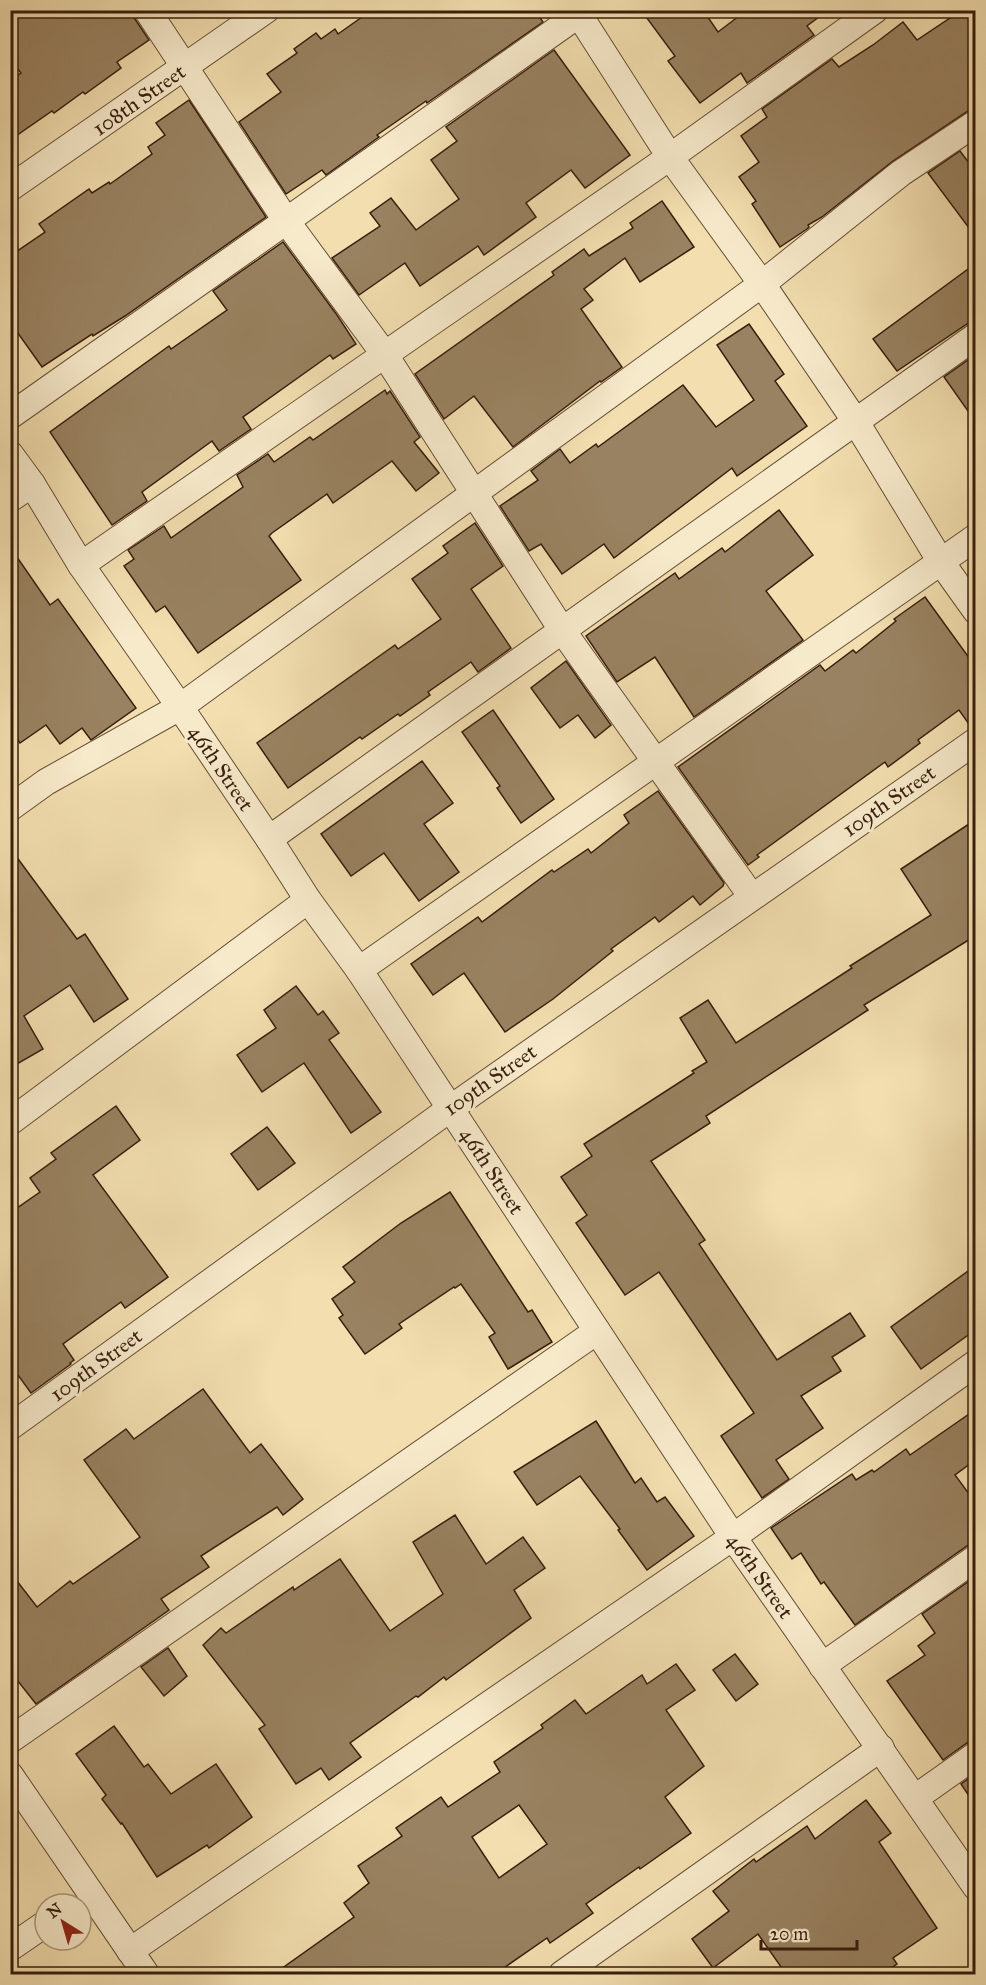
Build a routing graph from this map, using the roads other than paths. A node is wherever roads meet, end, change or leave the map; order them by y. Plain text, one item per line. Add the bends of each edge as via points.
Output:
1 (147, 10) edge
2 (266, 10) edge
3 (875, 10) edge
4 (580, 12) edge
5 (186, 68) junction
6 (975, 123) edge
7 (670, 157) junction
8 (10, 188) edge
9 (287, 222) junction
10 (762, 284) junction
11 (975, 336) edge
12 (385, 355) junction
13 (10, 416) edge
14 (856, 422) junction
15 (10, 454) edge
16 (32, 484) junction
17 (473, 494) junction
18 (10, 499) edge
19 (975, 537) edge
20 (941, 562) junction
21 (81, 565) junction
22 (975, 611) edge
23 (562, 630) junction
24 (180, 707) junction
25 (975, 741) edge
26 (657, 761) junction
27 (10, 808) edge
28 (269, 839) junction
29 (752, 897) junction
30 (308, 900) junction
31 (359, 970) junction
32 (451, 1107) junction
33 (10, 1122) edge
34 (597, 1331) junction
35 (975, 1363) edge
36 (10, 1427) edge
37 (733, 1537) junction
38 (975, 1558) edge
39 (822, 1665) junction
40 (10, 1740) edge
41 (881, 1749) junction
42 (975, 1755) edge
43 (10, 1775) edge
44 (915, 1798) junction
45 (975, 1887) edge
46 (78, 1892) edge
47 (93, 1911) edge
48 (33, 1932) edge
49 (10, 1948) edge
50 (130, 1951) junction
51 (146, 1974) edge
52 (562, 1974) edge

1 - 5 street
2 - 5 street, 108th Street
3 - 7 street
4 - 7 street
4 - 9 street
5 - 8 street, 108th Street
5 - 9 street
6 - 10 street via 901,173
7 - 10 street
7 - 12 street
9 - 12 street
9 - 13 street
10 - 14 street
10 - 17 street
11 - 14 street
12 - 17 street
12 - 21 street
14 - 20 street
14 - 23 street
15 - 16 street, 46th Street
16 - 18 street
16 - 21 street, 46th Street
17 - 23 street
17 - 24 street
19 - 20 street
20 - 22 street
20 - 26 street
21 - 24 street, 46th Street
23 - 26 street
23 - 28 street
24 - 27 street via 46,782
24 - 28 street, 46th Street
25 - 29 street, 109th Street
26 - 29 street
26 - 31 street
28 - 30 street, 46th Street
29 - 32 street, 109th Street
30 - 31 street, 46th Street
30 - 33 street
31 - 32 street, 46th Street
32 - 34 street, 46th Street
32 - 36 street, 109th Street
34 - 37 street, 46th Street
34 - 40 street
35 - 37 street
37 - 39 street, 46th Street
37 - 50 street
38 - 39 street
39 - 41 street, 46th Street
41 - 44 street, 46th Street
41 - 52 street
42 - 44 street
43 - 46 street
44 - 45 street, 46th Street
47 - 50 street
48 - 49 street
50 - 51 street

